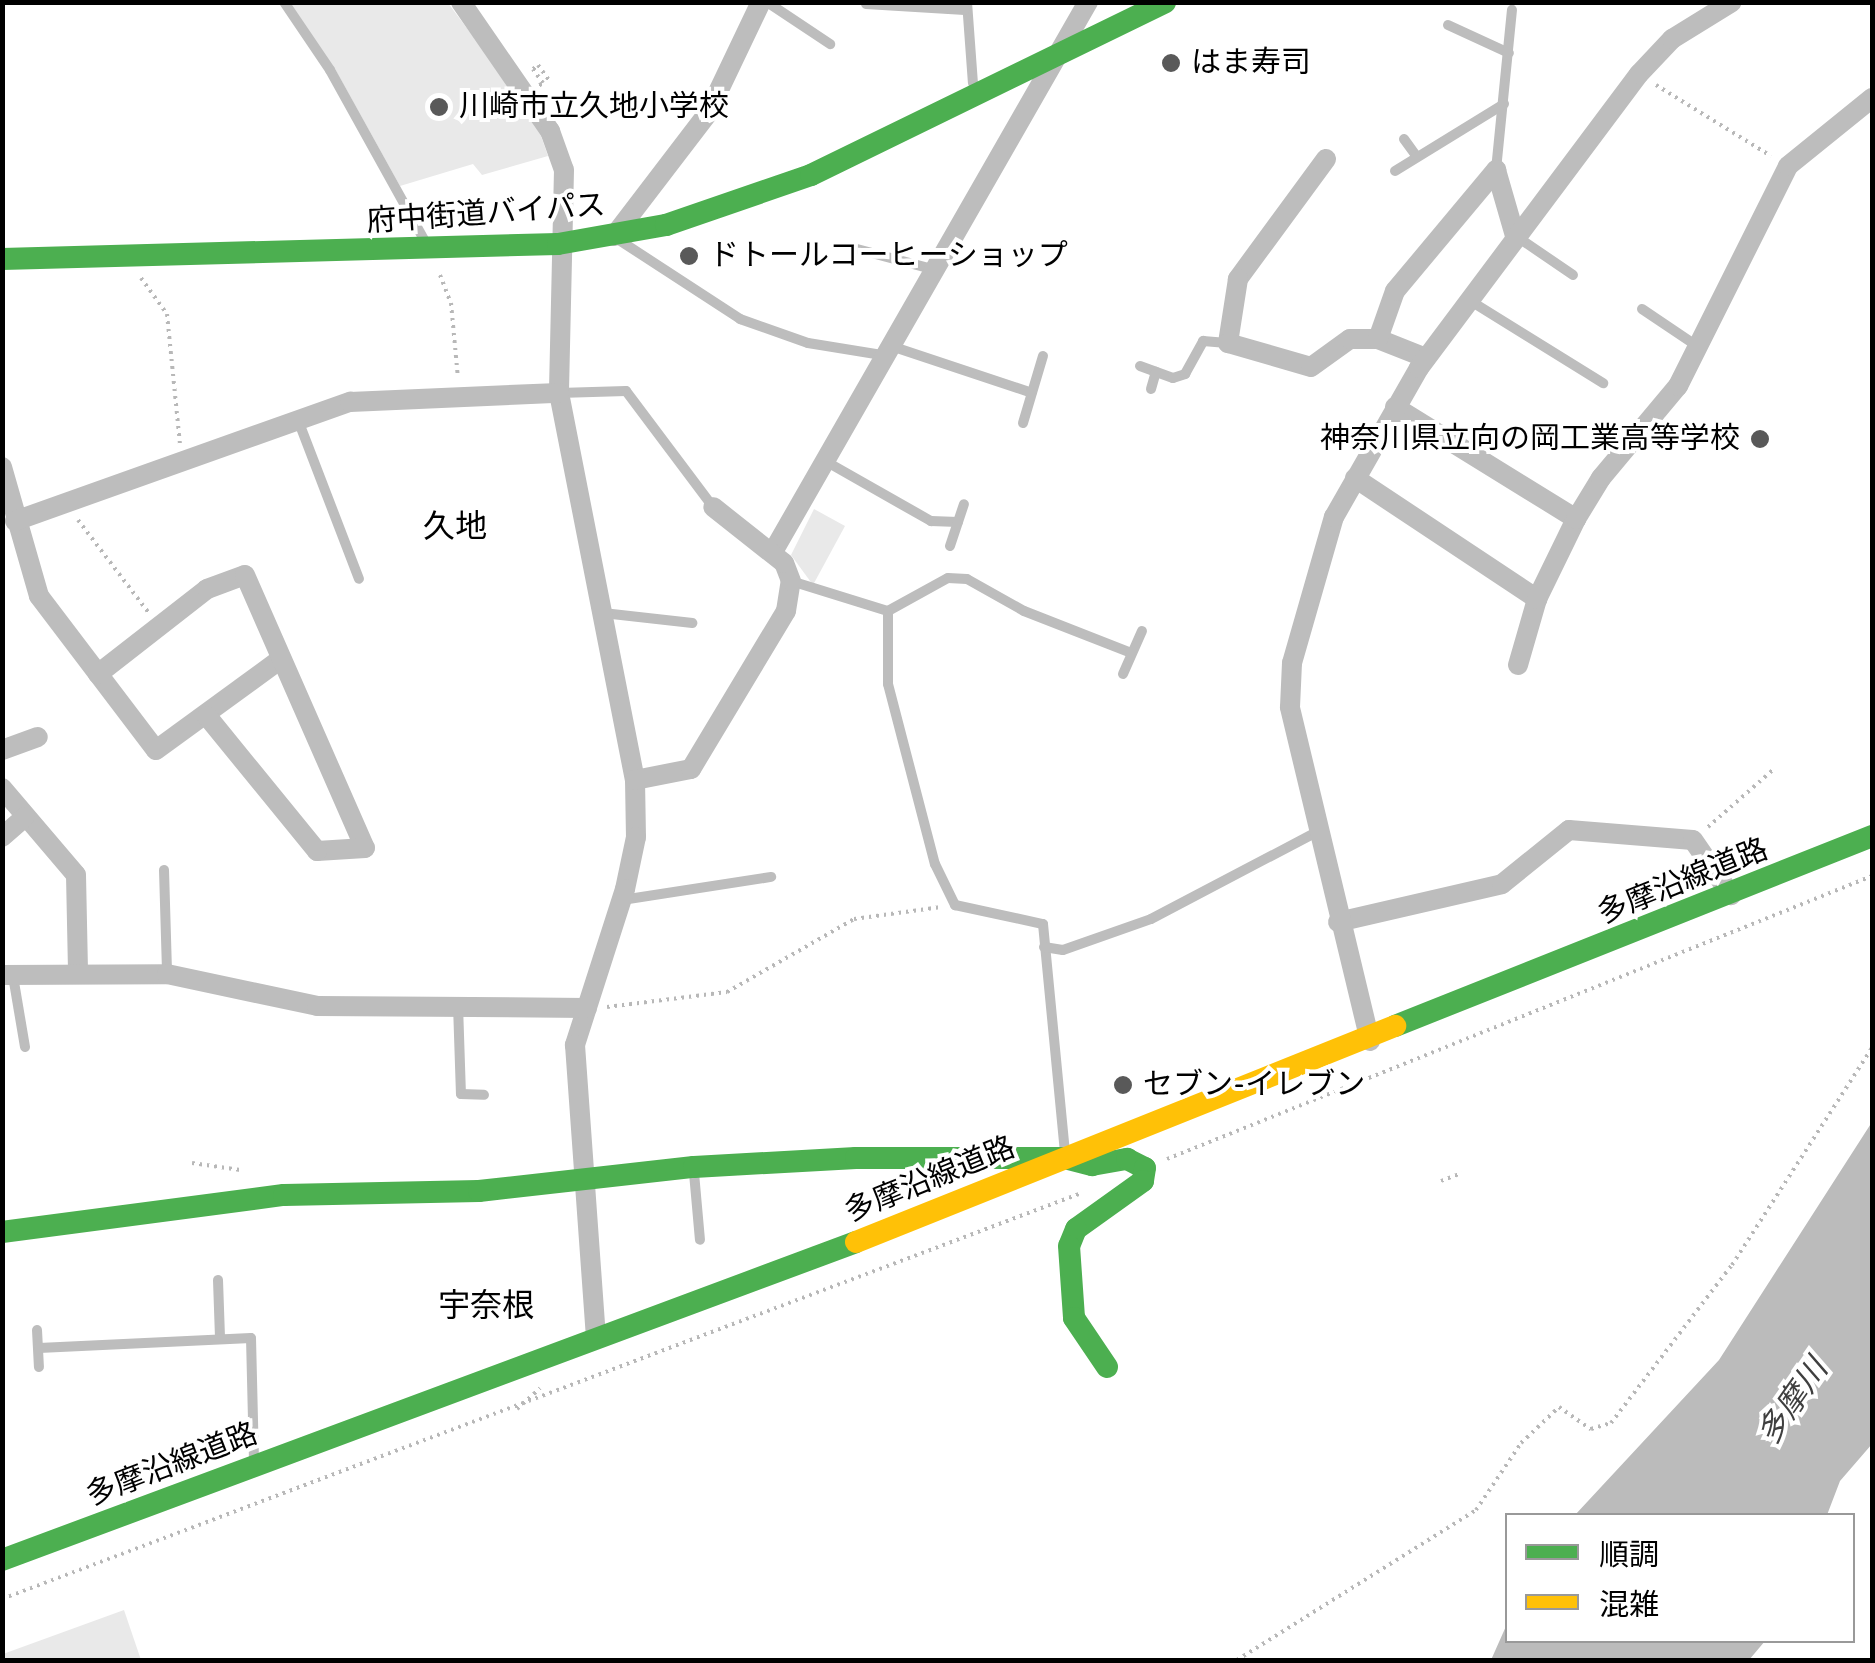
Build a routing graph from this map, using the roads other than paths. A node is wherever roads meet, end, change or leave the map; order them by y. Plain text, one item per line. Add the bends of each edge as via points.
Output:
1 (284, 2) edge
2 (461, 2) edge
3 (764, 2) edge
4 (1088, 2) edge
5 (1165, 2) edge
6 (1732, 2) edge
7 (866, 4) edge
8 (966, 6) edge
9 (1512, 10) dead end
10 (1448, 25) dead end
11 (830, 44) dead end
12 (1510, 53) junction
13 (1052, 58) junction
14 (973, 83) dead end
15 (1872, 98) edge
16 (1504, 104) junction
17 (1404, 138) dead end
18 (1414, 154) junction
19 (1326, 159) dead end
20 (1496, 170) junction
21 (1396, 171) dead end
22 (614, 236) junction
23 (1515, 236) junction
24 (558, 244) junction
25 (856, 250) dead end
26 (433, 256) junction
27 (2, 259) edge
28 (936, 270) junction
29 (1574, 274) dead end
30 (1469, 300) junction
31 (1642, 310) dead end
32 (1378, 339) junction
33 (1228, 343) junction
34 (1697, 346) junction
35 (892, 352) junction
36 (1044, 356) dead end
37 (1426, 358) junction
38 (1140, 366) dead end
39 (1156, 372) junction
40 (1603, 384) dead end
41 (1151, 389) dead end
42 (559, 393) junction
43 (1032, 393) junction
44 (1395, 407) junction
45 (298, 419) junction
46 (1023, 423) dead end
47 (827, 462) junction
48 (2, 467) edge
49 (1355, 478) junction
50 (964, 504) dead end
51 (713, 507) joint
52 (1576, 519) junction
53 (958, 522) junction
54 (11, 528) edge
55 (950, 546) dead end
56 (774, 550) junction
57 (358, 579) dead end
58 (791, 581) junction
59 (1536, 599) junction
60 (888, 611) junction
61 (601, 612) junction
62 (692, 623) dead end
63 (1142, 631) dead end
64 (1131, 653) junction
65 (280, 659) junction
66 (1518, 666) dead end
67 (98, 674) junction
68 (1123, 674) dead end
69 (207, 716) junction
70 (38, 737) dead end
71 (2, 750) edge
72 (636, 780) junction
73 (2, 788) edge
74 (26, 818) junction
75 (1315, 833) junction
76 (1872, 836) edge
77 (2, 837) edge
78 (164, 870) dead end
79 (772, 877) dead end
80 (1731, 895) junction
81 (622, 900) junction
82 (1338, 922) junction
83 (1044, 948) junction
84 (78, 971) junction
85 (167, 974) junction
86 (8, 975) edge
87 (458, 1005) junction
88 (587, 1008) junction
89 (1370, 1041) junction
90 (25, 1048) dead end
91 (484, 1095) dead end
92 (1065, 1158) junction
93 (694, 1167) junction
94 (585, 1179) junction
95 (2, 1232) edge
96 (700, 1240) dead end
97 (218, 1280) dead end
98 (37, 1330) dead end
99 (220, 1338) junction
100 (596, 1338) junction
101 (40, 1348) junction
102 (39, 1367) dead end
103 (1107, 1367) dead end
104 (254, 1466) junction
105 (2, 1560) edge

1 - 26 lane via 330,70
2 - 24 street via 550,131 564,170
3 - 11 lane
3 - 22 street via 708,113
4 - 13 street
5 - 13 street, 府中街道バイパス
6 - 23 street via 1672,39 1639,74
7 - 8 lane
8 - 14 lane
9 - 12 lane
10 - 12 lane
12 - 16 lane
13 - 22 street, 府中街道バイパス via 811,176 740,204
13 - 28 street
15 - 34 street via 1788,166
16 - 18 lane
16 - 20 lane
17 - 18 lane
18 - 21 lane
19 - 33 street via 1312,195 1238,279
20 - 23 street
20 - 32 street via 1395,291
22 - 24 street, 府中街道バイパス
22 - 35 lane via 740,319 808,343
23 - 29 lane
23 - 30 street
24 - 26 street, 府中街道バイパス
24 - 42 street
25 - 28 lane
26 - 27 street, 府中街道バイパス
28 - 35 street
30 - 37 street
30 - 40 lane
31 - 34 lane
32 - 33 street via 1350,339 1310,367
32 - 37 street
33 - 39 lane via 1203,341 1185,374
34 - 52 street via 1678,386 1601,478
35 - 43 lane
35 - 47 street
36 - 43 lane
37 - 44 street
38 - 39 lane
39 - 41 lane
42 - 45 street via 350,402
42 - 51 lane via 626,391
42 - 61 street
43 - 46 lane
44 - 49 street
44 - 52 street
45 - 54 street via 63,501
45 - 57 lane
47 - 53 lane via 930,521
47 - 56 street
48 - 54 street
49 - 59 street
49 - 75 street via 1334,518 1292,663 1290,707
50 - 53 lane
51 - 56 street
52 - 59 street
53 - 55 lane
54 - 67 street via 39,596
56 - 58 street
58 - 60 lane
58 - 72 street via 777,627 691,770
59 - 66 street
60 - 64 lane via 948,578 967,579
60 - 83 lane via 888,684 923,826 955,905 1043,924
61 - 62 lane
61 - 72 street
63 - 64 lane
64 - 68 lane
65 - 67 street via 239,574
65 - 69 street
65 - 69 street via 365,848 316,850
67 - 69 street via 156,750
70 - 71 street
72 - 81 street via 636,837
73 - 74 street
74 - 77 street
74 - 84 street via 76,875
75 - 82 street
75 - 83 lane via 1151,919 1063,950
76 - 80 street, 多摩沿線道路
78 - 85 lane
79 - 81 lane
80 - 82 street via 1694,840 1569,830 1502,884
80 - 89 street, 多摩沿線道路
81 - 88 street
82 - 89 street
83 - 92 lane
84 - 85 street
84 - 86 street
85 - 87 street via 299,1004
86 - 90 lane
87 - 88 street
87 - 91 lane via 461,1094
88 - 94 street via 575,1044
89 - 92 street, 多摩沿線道路
92 - 93 street via 856,1158
92 - 100 street, 多摩沿線道路
92 - 103 street via 1092,1165 1127,1159 1146,1168 1142,1181 1076,1230 1069,1246 1074,1318
93 - 94 street
93 - 96 lane
94 - 95 street via 479,1191 284,1195
94 - 100 street
97 - 99 lane
98 - 101 lane
99 - 101 lane
99 - 104 lane via 251,1338
100 - 104 street, 多摩沿線道路
101 - 102 lane
104 - 105 street, 多摩沿線道路

